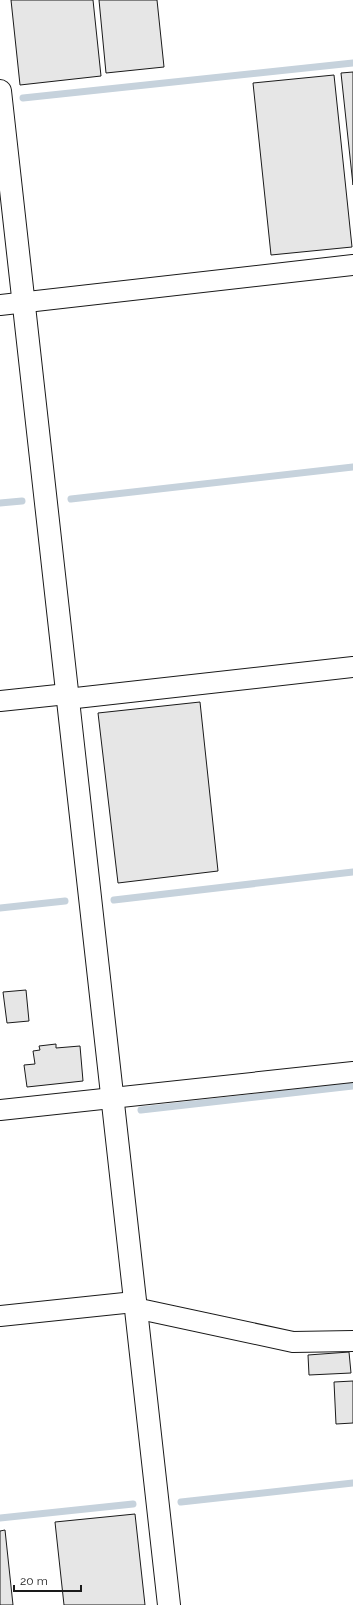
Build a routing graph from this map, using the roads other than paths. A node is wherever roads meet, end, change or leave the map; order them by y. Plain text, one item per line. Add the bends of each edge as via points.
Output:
1 (0, 91) edge
2 (353, 266) edge
3 (23, 302) junction
4 (0, 305) edge
5 (353, 667) edge
6 (67, 696) junction
7 (0, 701) edge
8 (353, 1072) edge
9 (112, 1098) junction
10 (0, 1110) edge
11 (135, 1305) junction
12 (0, 1316) edge
13 (353, 1341) edge
14 (169, 1605) edge

1 - 3 street
2 - 3 street
3 - 4 street
3 - 6 street
5 - 6 street
6 - 7 street
6 - 9 street
8 - 9 street
9 - 10 street
9 - 11 street
11 - 12 street
11 - 13 street via 293,1342
11 - 14 street

